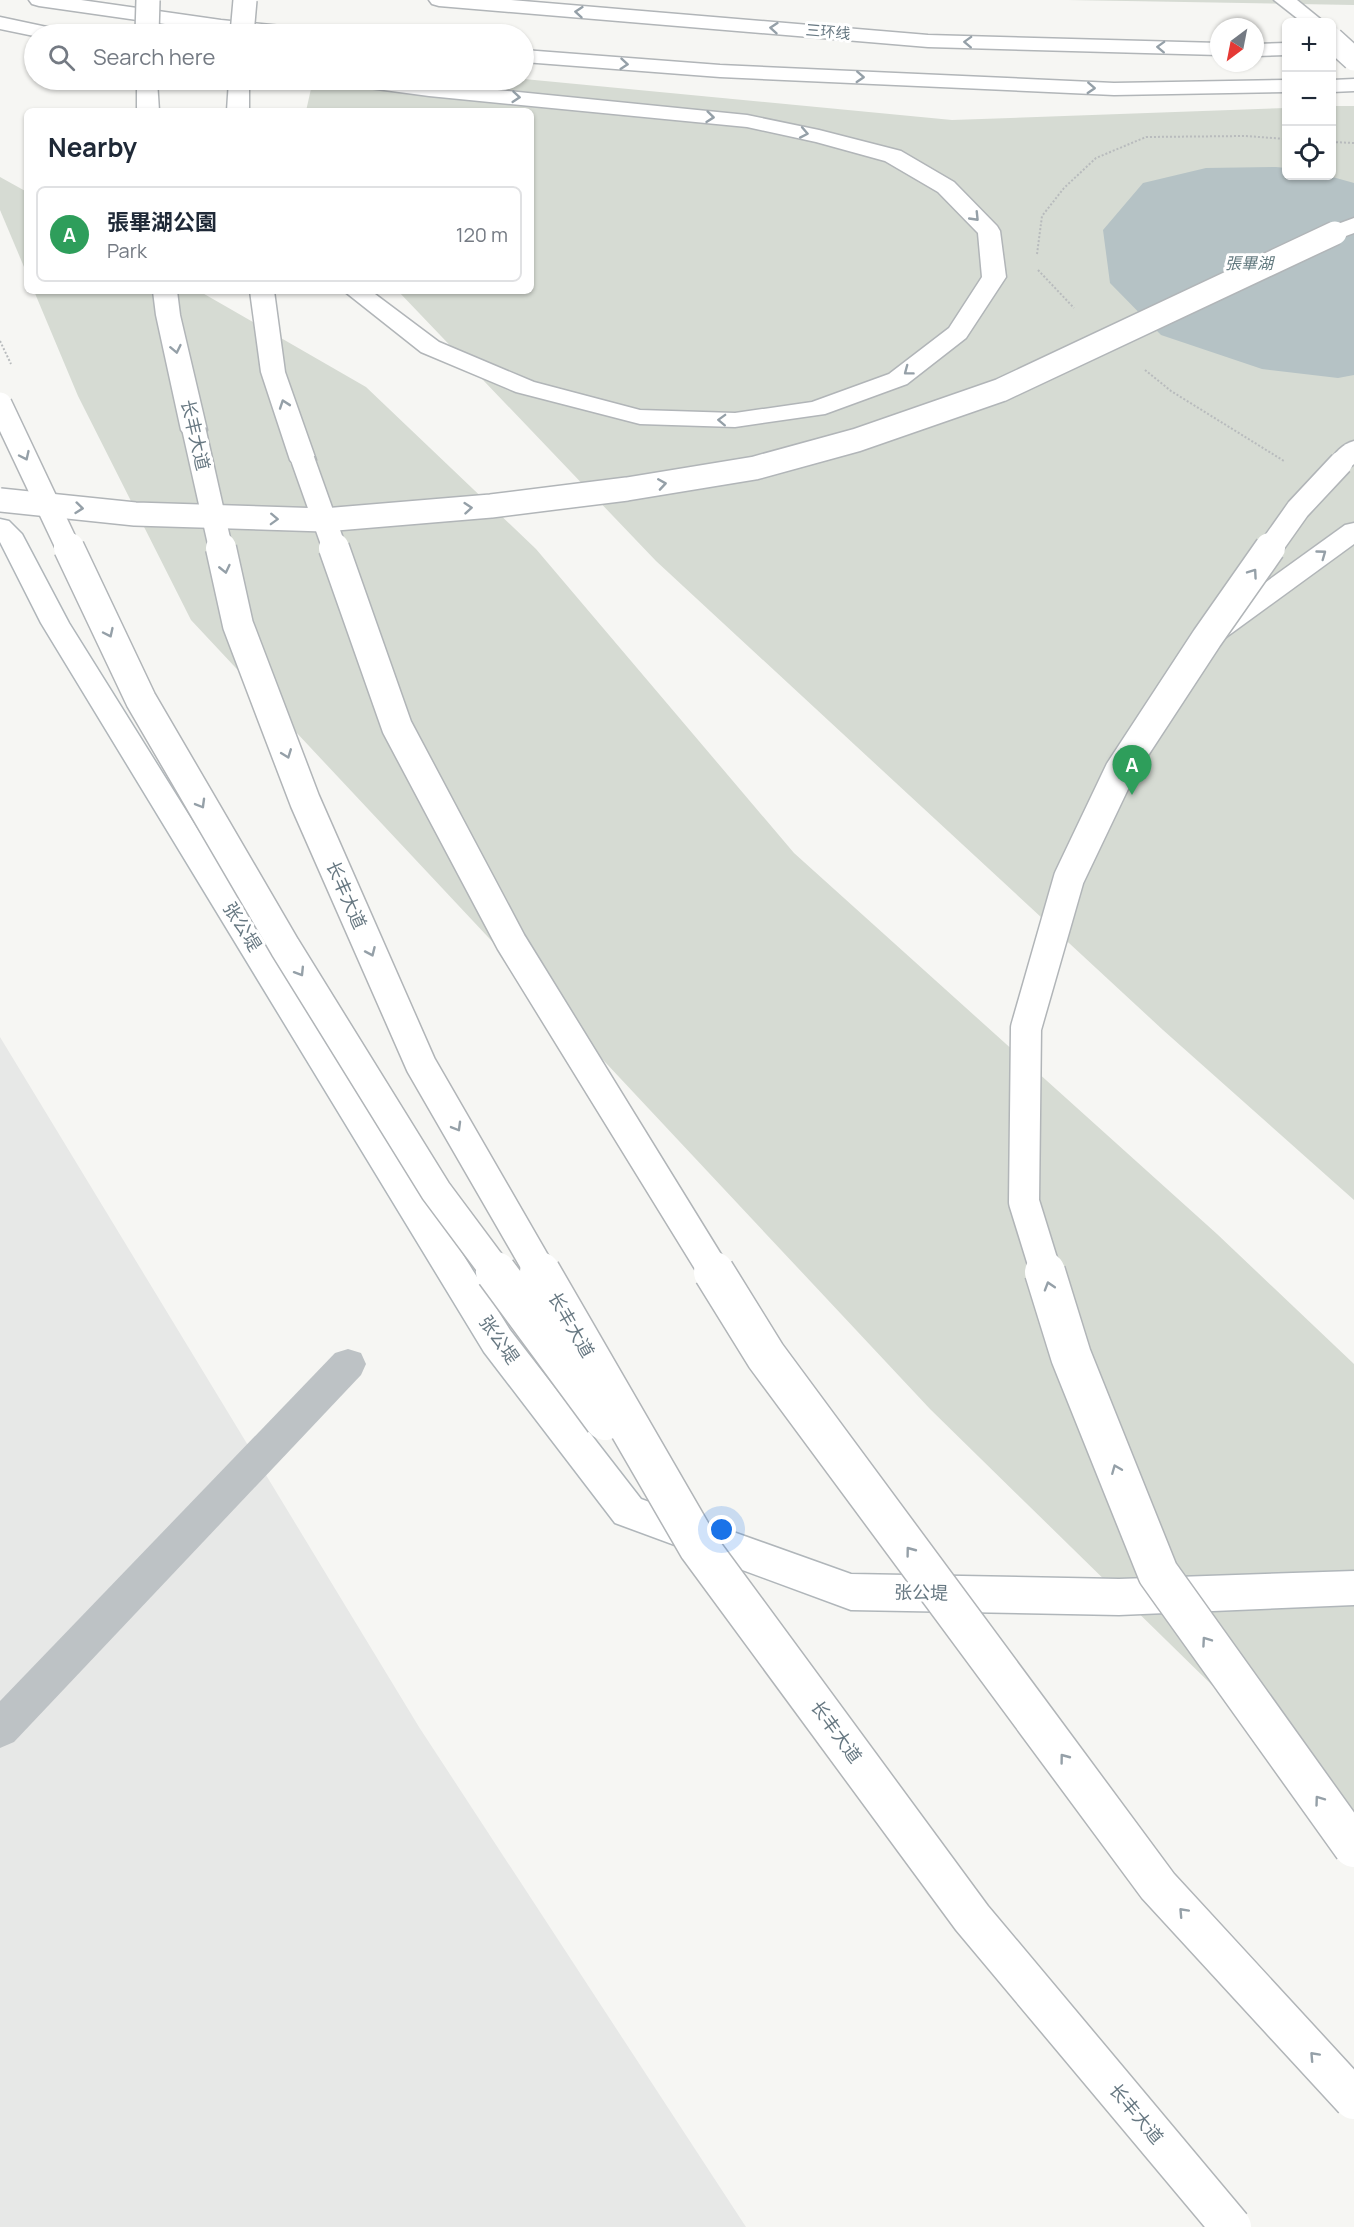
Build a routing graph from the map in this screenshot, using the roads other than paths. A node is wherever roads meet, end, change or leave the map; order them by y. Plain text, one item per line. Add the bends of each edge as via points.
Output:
1 (39, 0) edge
2 (148, 0) edge
3 (245, 0) edge
4 (439, 0) edge
5 (1284, 0) edge
6 (1309, 18) edge
7 (0, 22) edge
8 (147, 24) edge
9 (207, 24) edge
10 (243, 24) edge
11 (24, 27) edge
12 (1336, 43) edge
13 (1354, 47) edge
14 (1336, 48) edge
15 (1210, 49) edge
16 (1282, 49) edge
17 (1264, 50) edge
18 (534, 57) edge
19 (1354, 59) edge
20 (1354, 85) edge
21 (1282, 86) edge
22 (1336, 86) edge
23 (147, 90) edge
24 (238, 90) edge
25 (429, 90) edge
26 (148, 108) edge
27 (238, 108) edge
28 (1354, 225) edge
29 (165, 294) edge
30 (262, 294) edge
31 (360, 294) edge
32 (0, 404) edge
33 (1354, 449) edge
34 (0, 500) edge
35 (0, 527) edge
36 (1354, 531) edge
37 (1207, 638) junction
38 (348, 1364) dead end
39 (699, 1547) junction
40 (1354, 1588) edge
41 (0, 1729) edge
42 (1354, 1847) edge
43 (1354, 2099) edge
44 (1231, 2227) edge

1 - 9 main road
2 - 8 main road, bridge
3 - 10 main road, bridge
15 -> 4 main road, 三环线 via 928,41
5 - 6 main road
7 - 11 main road
12 - 19 main road, bridge
13 - 14 main road, bridge
16 - 17 main road
18 -> 21 main road via 720,71 1033,86
20 - 22 main road
23 - 26 main road
24 - 27 main road
25 -> 31 main road via 747,122 819,135 893,156 946,188 989,231 994,277 958,333 897,379 816,409 735,420 640,417 525,387 430,347
34 -> 28 main road, bridge via 135,514 324,520 492,506 754,468 857,440 1001,390
29 -> 39 main road, 长丰大道, bridge via 238,625 305,801 421,1065
43 -> 30 main road, bridge via 1158,1886 766,1356 511,942 397,727 273,372
32 -> 39 main road, bridge via 141,700 285,947 436,1191
37 -> 33 main road, bridge via 1298,509
35 - 40 main road, 张公堤 via 9,534 55,623 497,1341 628,1510 851,1592 1119,1597
37 -> 36 main road
42 -> 37 main road, bridge via 1158,1573 1071,1356 1024,1202 1026,1028 1069,878 1120,771
38 - 41 street
39 - 44 main road, 长丰大道, bridge via 972,1918

